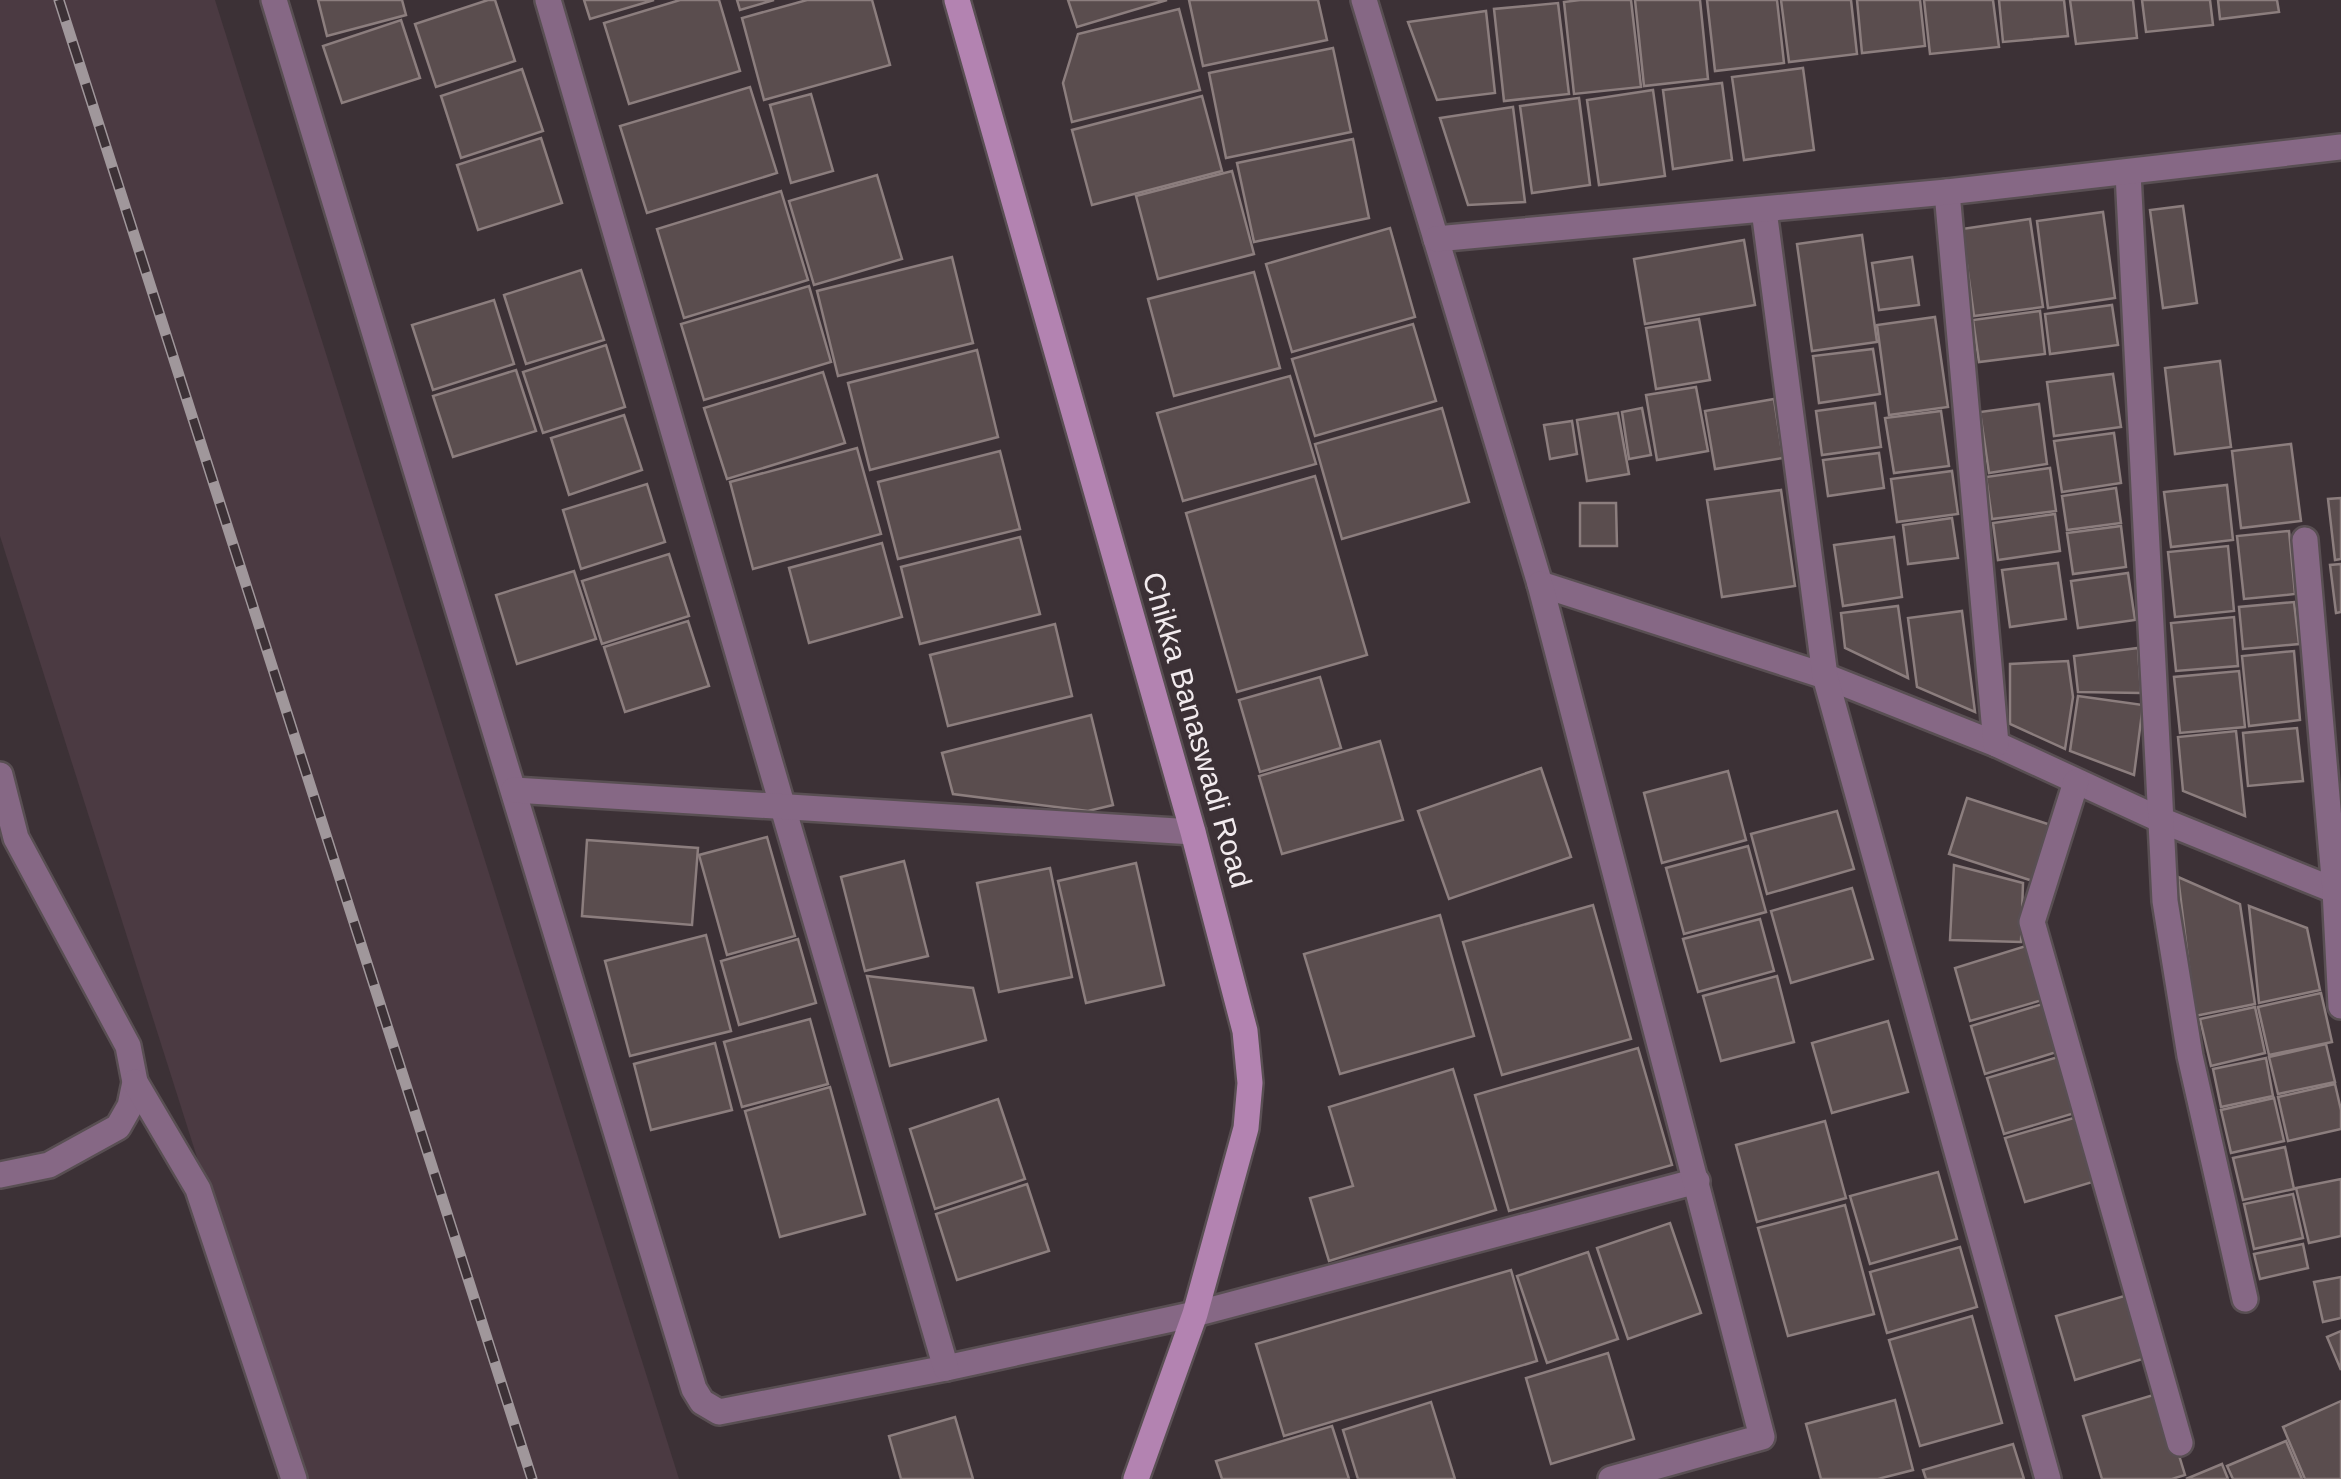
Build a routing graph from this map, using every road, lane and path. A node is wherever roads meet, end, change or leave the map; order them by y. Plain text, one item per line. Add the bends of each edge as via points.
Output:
1 (274, 0) edge
2 (548, 0) edge
3 (957, 0) edge
4 (1364, 0) edge
5 (2341, 147) edge
6 (2128, 172) junction
7 (1947, 192) junction
8 (1764, 210) junction
9 (1436, 239) junction
10 (2305, 540) dead end
11 (1540, 584) junction
12 (1825, 676) junction
13 (1996, 744) junction
14 (0, 775) edge
15 (2076, 782) junction
16 (514, 790) junction
17 (784, 809) junction
18 (2161, 820) junction
19 (1193, 832) junction
20 (2338, 891) edge
21 (2341, 1006) edge
22 (135, 1082) junction
23 (0, 1175) edge
24 (1697, 1181) junction
25 (2246, 1299) dead end
26 (1195, 1314) junction
27 (946, 1368) junction
28 (2180, 1444) dead end
29 (294, 1479) edge
30 (1136, 1479) edge
31 (1612, 1479) edge
32 (2048, 1479) edge

1 - 16 street
2 - 17 street
3 - 19 main road, Chikka Banaswadi Road
4 - 9 street
5 - 6 street
6 - 7 street
6 - 18 street
7 - 8 street
7 - 13 street
8 - 9 street
8 - 12 street
9 - 11 street
10 - 20 street
11 - 12 street
11 - 24 street
12 - 13 street
12 - 32 street
13 - 15 street
14 - 22 street via 16,838 128,1046
15 - 18 street
15 - 28 street via 2032,922
16 - 17 street
16 - 27 street via 702,1402 719,1412
17 - 19 street
17 - 27 street
18 - 20 street
18 - 25 street via 2165,901 2190,1056
19 - 26 main road, Chikka Banaswadi Road via 1246,1031 1250,1083 1246,1128
20 - 21 street
22 - 23 street via 118,1127 48,1165
22 - 29 street via 198,1188
24 - 26 street
24 - 31 street via 1762,1436
26 - 27 street
26 - 30 main road, Chikka Banaswadi Road

